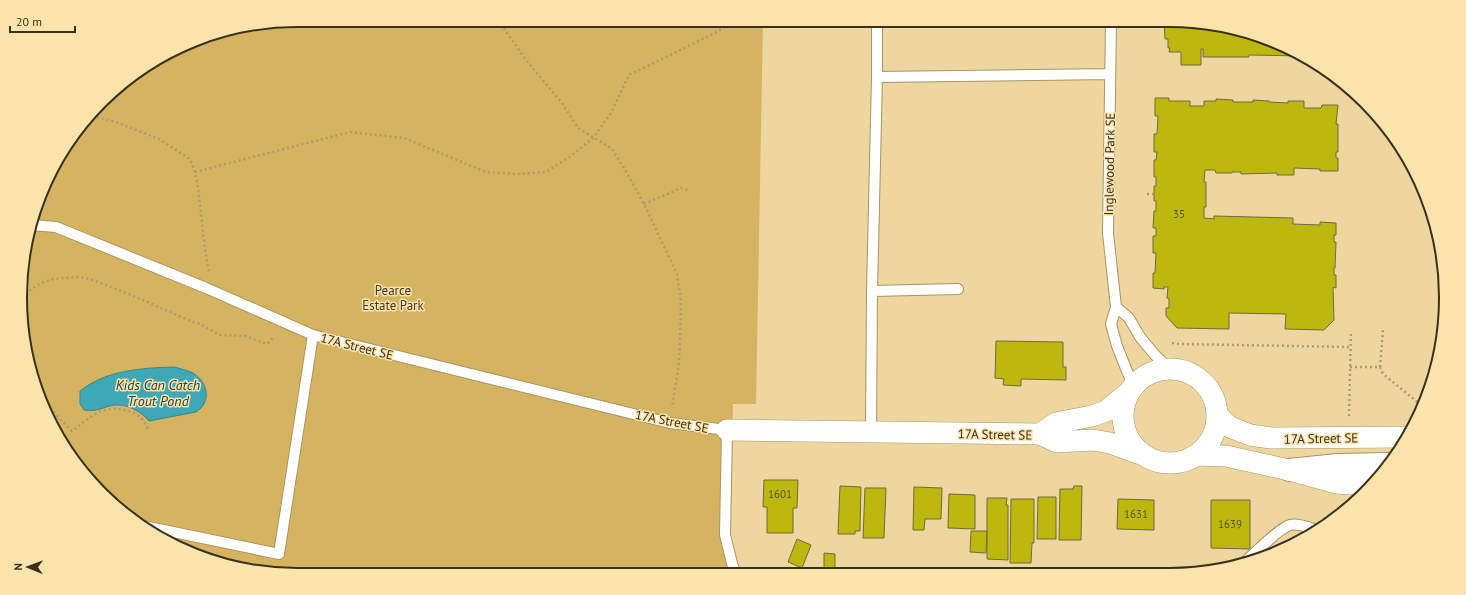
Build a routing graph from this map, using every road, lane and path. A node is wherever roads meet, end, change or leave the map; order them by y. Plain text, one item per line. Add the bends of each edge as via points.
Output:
1 (503, 27) edge
2 (725, 27) edge
3 (877, 27) edge
4 (1111, 27) edge
5 (1110, 74) junction
6 (877, 77) junction
7 (96, 117) edge
8 (593, 138) junction
9 (195, 172) junction
10 (690, 191) dead end
11 (1147, 194) dead end
12 (1154, 194) dead end
13 (644, 204) junction
14 (37, 224) edge
15 (206, 288) junction
16 (958, 289) dead end
17 (872, 291) junction
18 (27, 294) edge
19 (1116, 307) junction
20 (1382, 330) dead end
21 (1351, 331) dead end
22 (313, 335) junction
23 (273, 338) dead end
24 (1172, 343) dead end
25 (1351, 347) junction
26 (1350, 367) junction
27 (1168, 368) junction
28 (1380, 368) junction
29 (1130, 390) junction
30 (1417, 402) edge
31 (51, 409) edge
32 (1217, 415) junction
33 (1349, 420) dead end
34 (670, 423) junction
35 (727, 430) junction
36 (149, 432) dead end
37 (871, 432) junction
38 (1040, 434) junction
39 (1401, 436) edge
40 (1143, 455) junction
41 (1196, 455) junction
42 (1381, 464) edge
43 (1289, 470) junction
44 (1362, 487) edge
45 (1310, 528) edge
46 (157, 529) edge
47 (1255, 554) edge
48 (733, 568) edge

1 - 8 path via 526,60 562,103 578,128
2 - 8 path via 629,75 611,113
3 - 6 lane
4 - 5 lane, Inglewood Park SE
5 - 6 lane
5 - 19 lane, Inglewood Park SE via 1108,233
6 - 17 lane
7 - 9 path via 159,139 190,159
8 - 9 path via 546,172 486,172 404,138 350,132
8 - 13 path via 612,149
9 - 15 path via 210,277
10 - 13 path via 681,188
11 - 12 path
13 - 34 path via 678,274 681,302 678,371
14 - 15 lane, 17A Street SE via 56,226
15 - 22 lane, 17A Street SE
16 - 17 lane
17 - 37 lane
18 - 23 path via 41,283 53,279 79,277 129,294 200,324 219,335 245,336 267,344
19 - 27 lane via 1130,318 1140,337
19 - 29 lane, Inglewood Park SE via 1111,324
20 - 28 path
21 - 25 path
22 - 34 lane, 17A Street SE
22 - 46 lane, 17A Street SE via 279,554
24 - 25 path
25 - 26 path
26 - 28 path
26 - 33 path
27 - 29 street via 1142,377
27 - 32 street via 1180,369 1202,381 1210,391
28 - 30 path via 1383,374
29 - 38 street, 17A Street SE via 1106,411 1056,422
29 - 40 street via 1122,416 1124,427 1127,438
31 - 36 path via 72,431 98,413 115,409 141,418
32 - 39 street, 17A Street SE via 1230,427 1250,435 1271,438
32 - 41 street via 1214,434
34 - 35 lane, 17A Street SE
35 - 37 street, 17A Street SE
35 - 48 lane via 725,535
37 - 38 street, 17A Street SE
38 - 40 street, 17A Street SE via 1057,442 1093,440 1110,443
40 - 41 street via 1163,463 1174,463
41 - 43 street via 1226,456
42 - 43 main road via 1338,464
43 - 44 street
45 - 47 lane via 1291,524 1283,528

